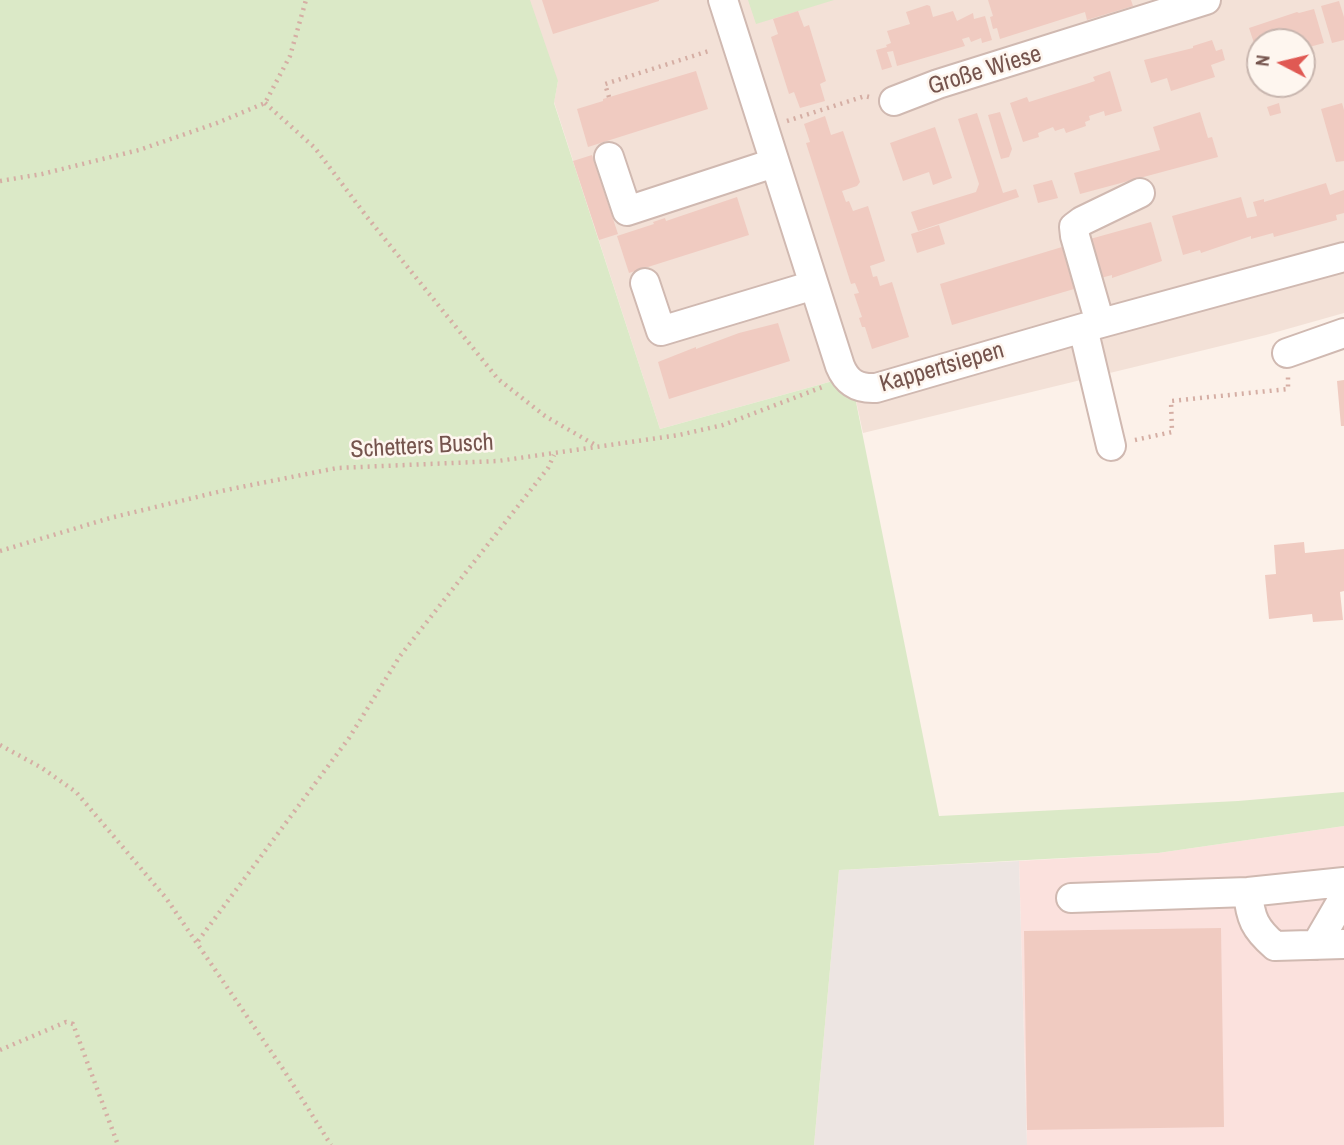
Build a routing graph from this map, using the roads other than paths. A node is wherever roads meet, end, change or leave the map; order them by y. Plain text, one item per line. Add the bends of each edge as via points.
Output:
1 (723, 0) edge
2 (1206, 0) edge
3 (894, 101) road end
4 (609, 157) dead end
5 (774, 163) junction
6 (1140, 193) dead end
7 (1344, 257) edge
8 (645, 283) dead end
9 (814, 285) junction
10 (1091, 325) junction
11 (1344, 333) edge
12 (1287, 353) road end
13 (1111, 446) dead end
14 (1344, 882) edge
15 (1248, 892) junction
16 (1344, 897) edge
17 (1071, 898) dead end
18 (1344, 920) edge
19 (1335, 944) edge

1 - 5 street, Kappertsiepen
2 - 3 street, Große Wiese
4 - 5 street via 627,211
5 - 9 street, Kappertsiepen
6 - 10 street via 1074,227
7 - 10 street, Kappertsiepen
8 - 9 street via 661,331
9 - 10 street, Kappertsiepen via 845,378 864,389
10 - 13 street
11 - 12 street
14 - 15 street
15 - 17 street
15 - 19 street via 1250,915 1262,936 1275,946
16 - 19 street
18 - 19 street

